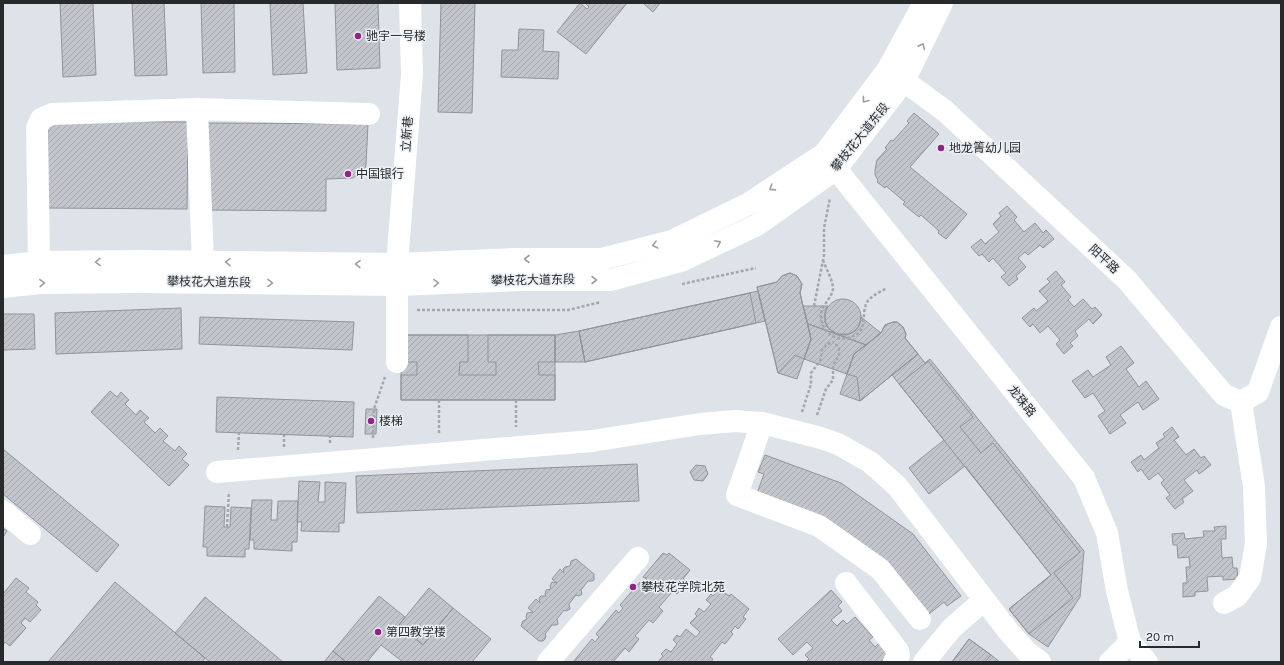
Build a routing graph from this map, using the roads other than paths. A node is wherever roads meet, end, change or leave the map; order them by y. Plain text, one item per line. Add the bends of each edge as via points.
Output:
1 (410, 3) edge
2 (924, 3) edge
3 (942, 3) edge
4 (896, 75) junction
5 (197, 109) junction
6 (369, 114) dead end
7 (836, 169) junction
8 (39, 262) junction
9 (203, 262) junction
10 (3, 266) edge
11 (397, 275) junction
12 (3, 287) edge
13 (1281, 327) edge
14 (396, 362) dead end
15 (1241, 402) junction
16 (762, 423) junction
17 (223, 481) road end
18 (3, 511) edge
19 (30, 534) dead end
20 (638, 558) dead end
21 (846, 584) dead end
22 (984, 600) junction
23 (1224, 603) dead end
24 (920, 619) dead end
25 (1130, 642) junction
26 (1034, 657) edge
27 (548, 662) edge
28 (894, 662) edge
29 (924, 662) edge
30 (1110, 662) edge
31 (1147, 662) edge

1 - 11 main road, 立新巷 via 412,74
2 - 4 main road, 攀枝花大道东段
4 -> 3 main road, 攀枝花大道东段
4 - 7 main road, 攀枝花大道东段
4 -> 11 main road, 攀枝花大道东段 via 824,154 748,204 672,241 602,259 514,259
4 - 15 main road, 阳平路 via 945,111 1127,280 1224,395
5 - 6 main road
5 - 8 main road via 52,114 41,119 36,128
5 - 9 main road
11 -> 7 main road, 攀枝花大道东段 via 522,280 610,280 681,261 757,224
7 - 25 main road, 龙珠路 via 1084,478 1107,533 1117,592
9 -> 8 main road, 攀枝花大道东段
8 - 10 main road, 攀枝花大道东段
11 -> 9 main road, 攀枝花大道东段
12 -> 11 main road, 攀枝花大道东段 via 40,283
11 - 14 main road, 立新巷
13 - 15 main road via 1258,392
15 - 23 main road via 1254,487 1256,544 1250,578 1236,596
16 - 17 main road via 728,421 700,424 592,442
16 - 22 main road via 838,444 854,452 884,474 897,486
16 - 24 main road via 737,495 819,526 880,569
18 - 19 main road
20 - 27 main road
21 - 28 main road via 898,651 899,655
22 - 26 main road via 1009,632
22 - 29 main road via 952,628
25 - 30 main road
25 - 31 main road, 龙珠路

